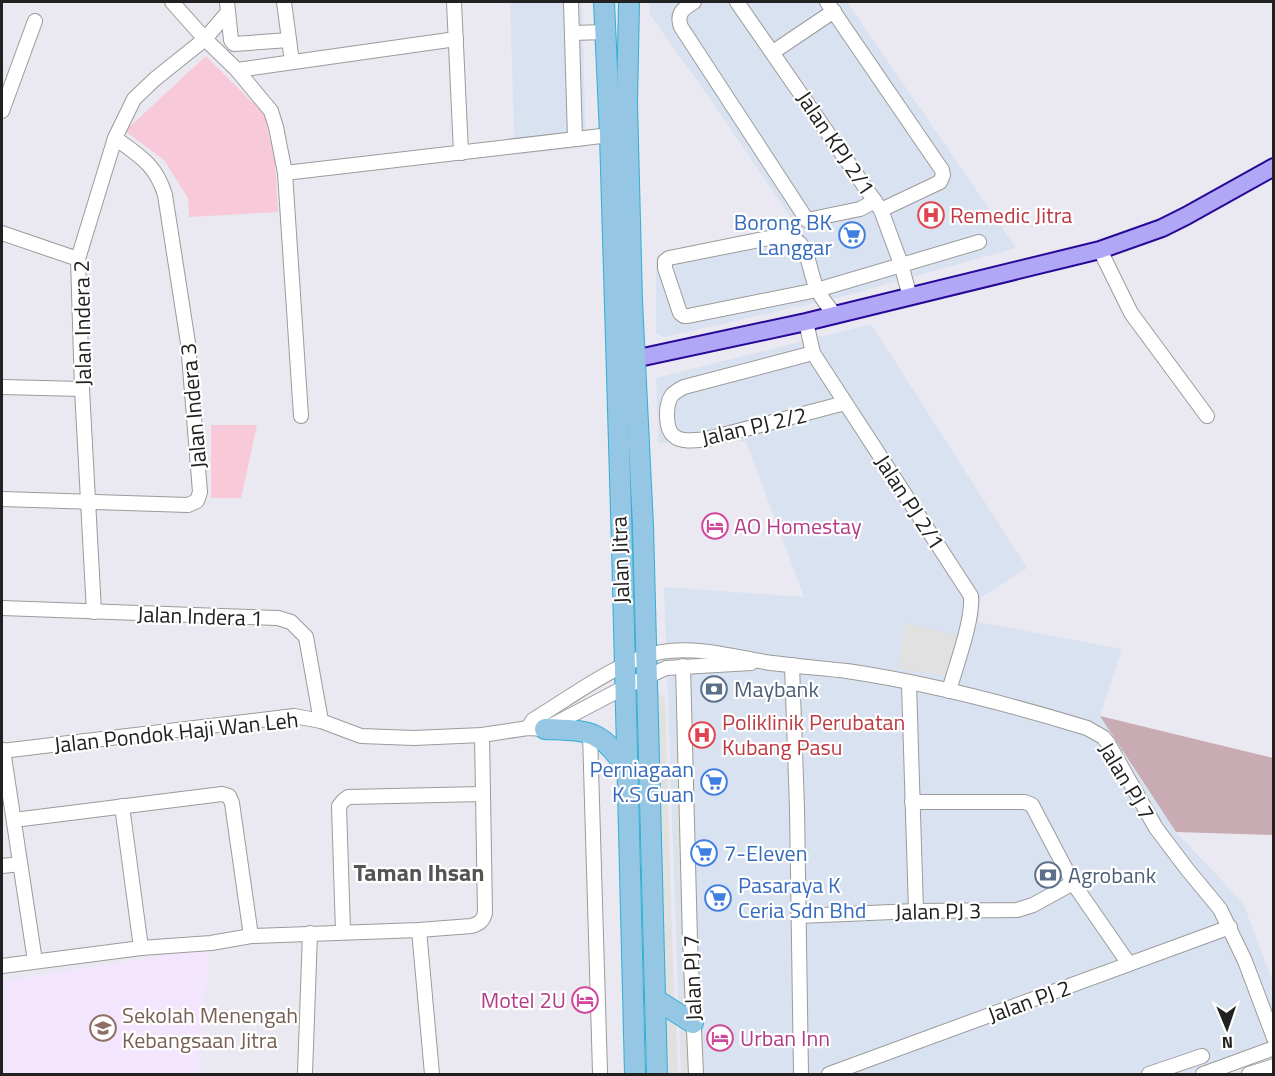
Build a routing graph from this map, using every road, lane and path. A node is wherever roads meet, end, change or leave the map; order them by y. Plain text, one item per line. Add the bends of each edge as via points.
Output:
1 (172, 2) edge
2 (284, 2) edge
3 (454, 2) edge
4 (571, 2) edge
5 (604, 2) edge
6 (629, 2) edge
7 (694, 2) edge
8 (737, 2) edge
9 (830, 6) edge
10 (228, 7) edge
11 (34, 21) dead end
12 (606, 32) junction
13 (572, 33) junction
14 (205, 39) junction
15 (456, 39) junction
16 (289, 40) junction
17 (773, 52) junction
18 (292, 62) junction
19 (237, 70) junction
20 (2, 111) edge
21 (610, 135) junction
22 (115, 138) junction
23 (575, 140) junction
24 (461, 153) junction
25 (1273, 169) edge
26 (285, 173) junction
27 (878, 205) junction
28 (2, 233) edge
29 (979, 242) dead end
30 (1100, 250) junction
31 (78, 259) junction
32 (901, 264) junction
33 (817, 290) junction
34 (910, 297) junction
35 (835, 315) junction
36 (806, 322) junction
37 (813, 353) junction
38 (634, 359) junction
39 (2, 387) edge
40 (82, 389) junction
41 (846, 403) junction
42 (302, 416) dead end
43 (1207, 416) dead end
44 (2, 499) edge
45 (88, 501) junction
46 (2, 608) edge
47 (94, 612) junction
48 (647, 656) junction
49 (765, 662) junction
50 (792, 664) junction
51 (625, 666) junction
52 (683, 666) junction
53 (647, 676) junction
54 (909, 684) junction
55 (625, 687) junction
56 (949, 691) junction
57 (321, 721) junction
58 (536, 729) junction
59 (590, 734) junction
60 (482, 735) junction
61 (2, 751) edge
62 (627, 769) junction
63 (483, 794) junction
64 (912, 802) junction
65 (122, 806) junction
66 (14, 820) junction
67 (20, 864) junction
68 (2, 866) edge
69 (1072, 883) junction
70 (916, 911) junction
71 (798, 916) junction
72 (1230, 927) junction
73 (419, 930) junction
74 (343, 932) junction
75 (310, 933) junction
76 (252, 936) junction
77 (141, 948) junction
78 (35, 961) junction
79 (1129, 964) junction
80 (2, 966) edge
81 (655, 999) junction
82 (693, 1023) junction
83 (1274, 1038) edge
84 (1274, 1048) edge
85 (1202, 1056) dead end
86 (1274, 1066) edge
87 (600, 1072) dead end
88 (305, 1074) edge
89 (432, 1074) edge
90 (635, 1074) edge
91 (657, 1074) edge
92 (696, 1074) edge
93 (801, 1074) edge
94 (829, 1074) edge
95 (1149, 1074) edge
96 (1203, 1074) edge
97 (1249, 1074) edge

1 - 14 street
2 - 16 street
3 - 15 street
4 - 13 street
5 - 12 highway, Jalan Jitra
6 - 38 highway, Jalan Jitra
7 - 27 street via 679,15 681,27 807,220
8 - 17 street, Jalan KPJ 2/1
9 - 17 street
9 - 27 street via 944,175 940,182
10 - 14 street, Jalan Indera 2
10 - 16 street via 234,44
11 - 20 street
12 - 13 street
12 - 21 highway, Jalan Jitra
13 - 23 street
14 - 19 street
14 - 22 street, Jalan Indera 2 via 134,99
15 - 18 street
15 - 24 street
16 - 18 street
17 - 27 street, Jalan KPJ 2/1
18 - 19 street
19 - 26 street via 271,111
21 - 23 street
21 - 51 highway, Jalan Jitra
22 - 31 street, Jalan Indera 2
22 - 45 street, Jalan Indera 3 via 150,164 165,195 188,343 200,492 197,501 188,504
23 - 24 street
24 - 26 street
25 - 30 main road via 1186,216
26 - 42 street
27 - 32 street, Jalan KPJ 2/1
28 - 31 street
29 - 32 street
30 - 34 main road
30 - 43 street via 1131,313
31 - 40 street, Jalan Indera 2
32 - 33 street
32 - 34 street, Jalan KPJ 2/1
33 - 33 street via 684,316 665,261 790,236 802,245
33 - 35 street
34 - 35 main road
35 - 36 main road
36 - 37 street, Jalan PJ 2/1
36 - 38 main road
37 - 41 street, Jalan PJ 2/1
37 - 41 street, Jalan PJ 2/2 via 684,387 669,402 669,429 678,439 696,441
38 - 48 highway, Jalan Jitra
39 - 40 street
40 - 45 street, Jalan Indera 2
41 - 56 street, Jalan PJ 2/1 via 971,596 966,632
44 - 45 street, Jalan Indera 3
45 - 47 street, Jalan Indera 2
46 - 47 street, Jalan Indera 1
47 - 57 street, Jalan Indera 1 via 278,618 291,622 306,637
48 - 49 street via 691,651
48 - 51 street
48 - 53 highway, Jalan Jitra
49 - 50 street, Jalan PJ 7
49 - 52 street, Jalan Pondok Haji Wan Leh
50 - 54 street, Jalan PJ 7
50 - 71 street
51 - 55 highway, Jalan Jitra
51 - 58 street via 533,720
52 - 53 street, Jalan Pondok Haji Wan Leh
52 - 82 street, Jalan PJ 7
53 - 55 street, Jalan Pondok Haji Wan Leh
53 - 81 highway, Jalan Jitra
54 - 56 street, Jalan PJ 7
54 - 64 street
55 - 58 street, Jalan Pondok Haji Wan Leh
55 - 62 highway, Jalan Jitra
56 - 72 street, Jalan PJ 7 via 1087,728 1103,737 1156,828
57 - 60 street, Jalan Pondok Haji Wan Leh via 361,736
57 - 61 street, Jalan Pondok Haji Wan Leh via 294,716
58 - 59 highway
58 - 60 street, Jalan Pondok Haji Wan Leh
59 - 62 highway via 605,740
59 - 87 street
60 - 63 street
61 - 66 street
62 - 90 highway, Jalan Jitra
63 - 73 street via 483,919 471,926
63 - 74 street via 348,797 343,801 339,806
64 - 69 street via 1029,803 1037,811
64 - 70 street
65 - 66 street
65 - 76 street via 229,796
65 - 77 street
66 - 67 street
67 - 68 street
67 - 78 street
69 - 70 street, Jalan PJ 3 via 1017,910
69 - 79 street
70 - 71 street, Jalan PJ 3
71 - 93 street
72 - 79 street, Jalan PJ 2
72 - 83 street, Jalan PJ 7
73 - 74 street
73 - 89 street
74 - 75 street
75 - 76 street
75 - 88 street
76 - 77 street
77 - 78 street
78 - 80 street
79 - 94 street, Jalan PJ 2
81 - 82 highway
81 - 91 highway, Jalan Jitra
82 - 92 street, Jalan PJ 7
84 - 96 street
85 - 95 street
86 - 97 street

